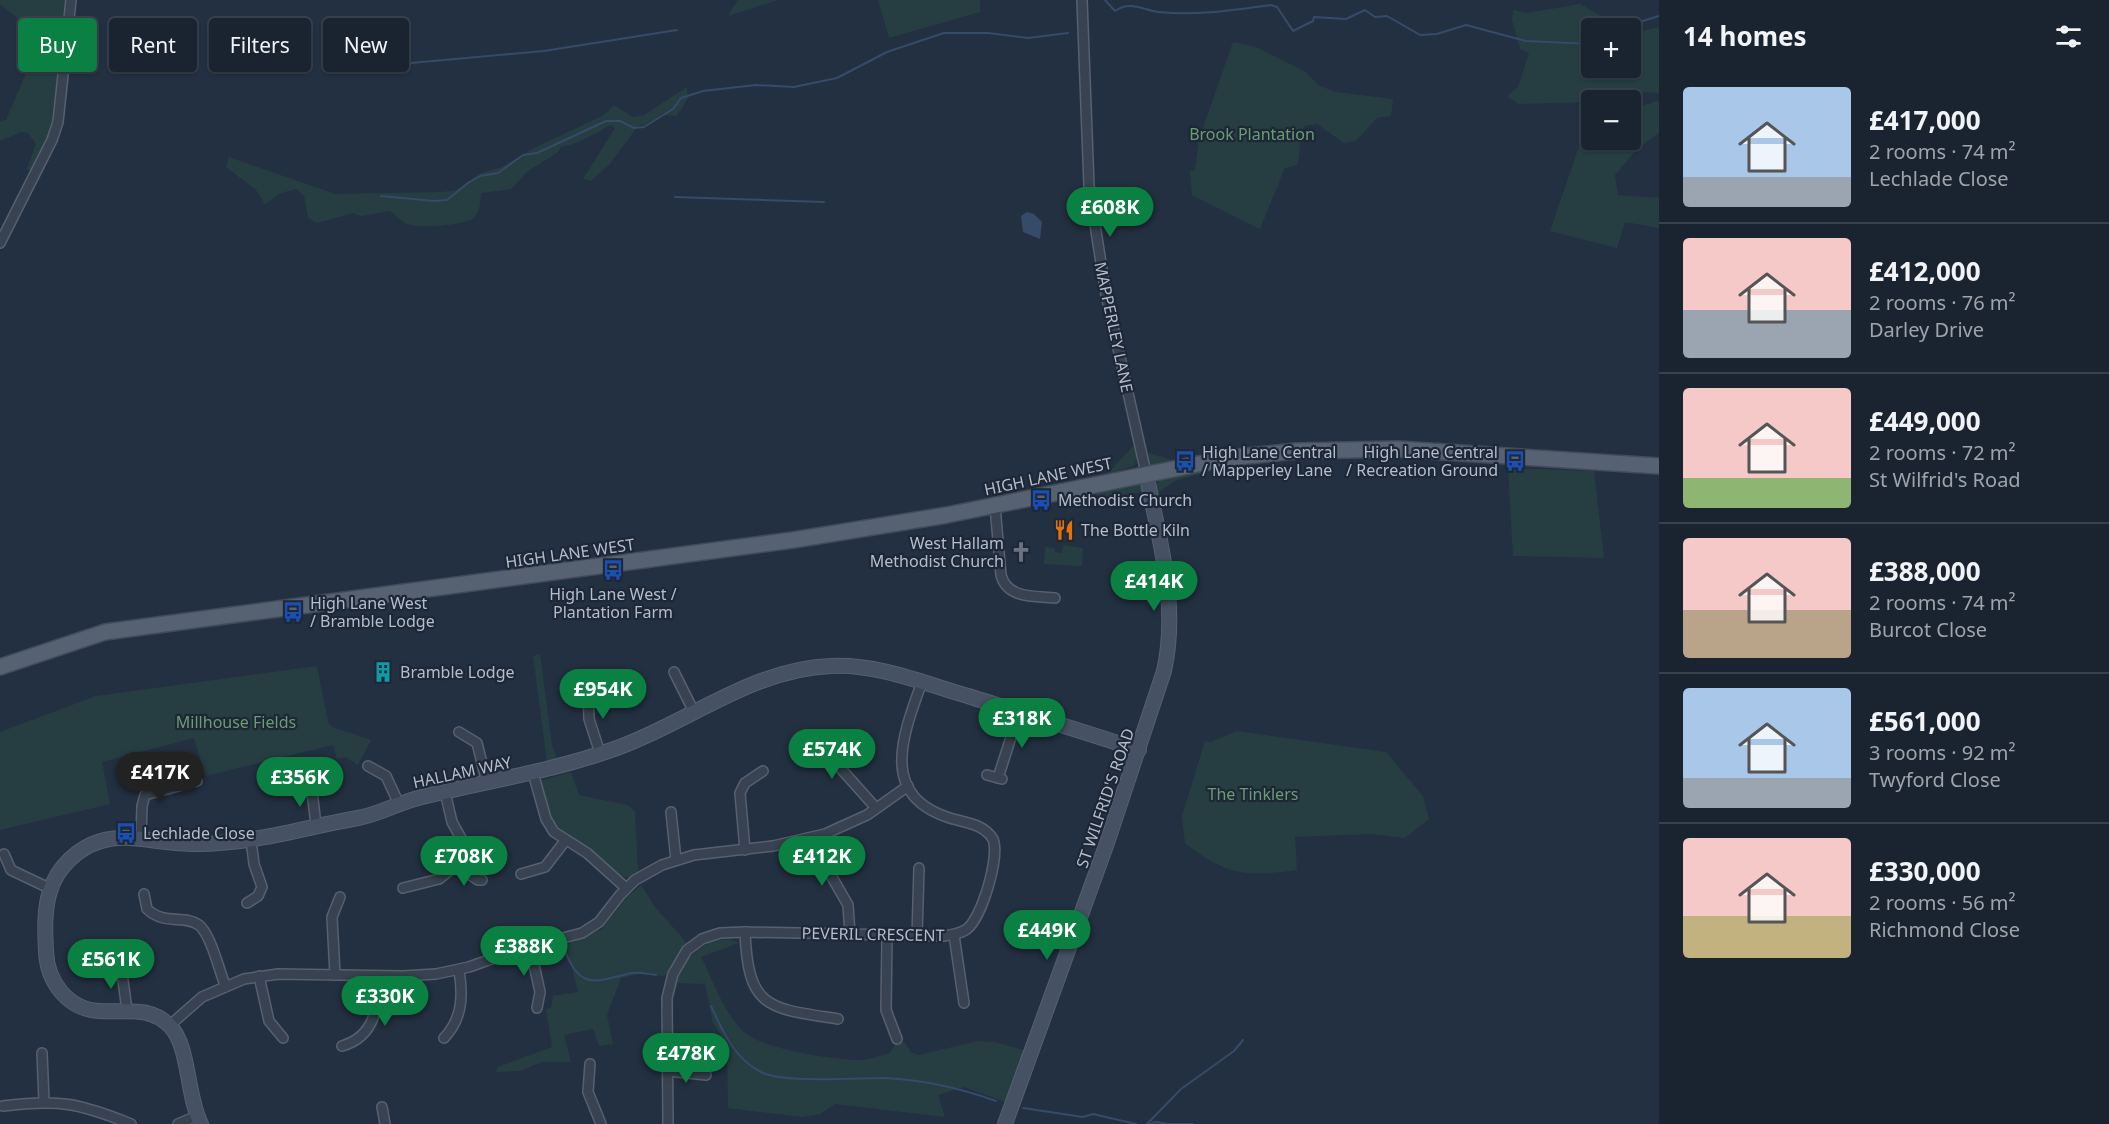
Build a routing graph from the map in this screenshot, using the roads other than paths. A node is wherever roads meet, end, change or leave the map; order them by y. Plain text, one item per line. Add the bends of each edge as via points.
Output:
1 (71, 0) edge
2 (1082, 0) edge
3 (0, 243) edge
4 (1659, 466) edge
5 (1146, 473) junction
6 (995, 506) junction
7 (1055, 598) dead end
8 (0, 667) edge
9 (674, 672) dead end
10 (922, 682) junction
11 (588, 690) dead end
12 (694, 712) junction
13 (1019, 712) junction
14 (459, 732) dead end
15 (828, 750) dead end
16 (1139, 750) junction
17 (600, 753) junction
18 (368, 766) dead end
19 (762, 771) dead end
20 (533, 773) junction
21 (987, 775) dead end
22 (297, 776) dead end
23 (197, 781) dead end
24 (487, 783) junction
25 (908, 786) junction
26 (445, 792) junction
27 (399, 804) junction
28 (876, 808) junction
29 (670, 812) dead end
30 (316, 825) junction
31 (816, 837) junction
32 (141, 838) junction
33 (251, 840) junction
34 (565, 841) junction
35 (745, 850) junction
36 (676, 860) junction
37 (3, 861) edge
38 (454, 864) junction
39 (919, 868) dead end
40 (522, 874) dead end
41 (482, 880) dead end
42 (403, 888) dead end
43 (626, 888) junction
44 (51, 889) junction
45 (144, 894) dead end
46 (335, 901) dead end
47 (247, 903) dead end
48 (745, 932) junction
49 (850, 934) junction
50 (887, 935) junction
51 (954, 935) junction
52 (917, 936) junction
53 (530, 946) junction
54 (121, 966) dead end
55 (459, 970) junction
56 (335, 975) junction
57 (259, 976) junction
58 (378, 976) junction
59 (225, 985) junction
60 (541, 1003) dead end
61 (964, 1003) dead end
62 (127, 1010) junction
63 (838, 1019) dead end
64 (169, 1026) junction
65 (450, 1035) dead end
66 (278, 1036) dead end
67 (897, 1039) dead end
68 (347, 1046) dead end
69 (42, 1053) dead end
70 (590, 1065) dead end
71 (668, 1071) junction
72 (708, 1086) dead end
73 (44, 1101) junction
74 (3, 1106) dead end
75 (382, 1107) dead end
76 (199, 1120) edge
77 (388, 1122) edge
78 (124, 1123) edge
79 (178, 1124) edge
80 (601, 1124) edge
81 (668, 1124) edge
82 (1005, 1124) edge

1 - 3 street via 58,122
2 - 5 street, MAPPERLEY LANE via 1089,186 1106,295
4 - 5 main road, HIGH LANE WEST via 1341,449 1227,458
5 - 6 main road, HIGH LANE WEST
5 - 16 street, ST WILFRID'S ROAD via 1167,577 1170,629 1164,671
6 - 7 street via 1002,579 1011,591
6 - 8 main road, HIGH LANE WEST via 793,540 105,632
9 - 12 street via 677,689
10 - 12 street, HALLAM WAY via 859,667 804,668 749,685
10 - 13 street, HALLAM WAY
10 - 25 street, PEVERIL CRESCENT via 901,746
11 - 17 street via 589,719
12 - 17 street, HALLAM WAY
13 - 16 street, HALLAM WAY
13 - 21 street via 1000,779
14 - 24 street via 470,734 479,746
15 - 28 street
16 - 82 street, ST WILFRID'S ROAD
17 - 20 street, HALLAM WAY
18 - 27 street, HALLAM WAY via 386,776
19 - 35 street via 745,783 740,793
20 - 24 street, HALLAM WAY
20 - 34 street via 546,819
22 - 30 street via 312,791
23 - 32 street via 143,793
24 - 26 street, HALLAM WAY
25 - 28 street
25 - 51 street, PEVERIL CRESCENT via 929,809 979,826 995,844 996,859 976,918
26 - 27 street, HALLAM WAY
26 - 38 street via 452,822 462,840
27 - 30 street, HALLAM WAY via 363,818
28 - 31 street via 844,827
29 - 36 street
30 - 33 street, HALLAM WAY
31 - 35 street
31 - 49 street via 825,865 849,909
32 - 33 street, HALLAM WAY via 201,844
32 - 44 street, HALLAM WAY via 111,838 84,848 66,863
33 - 47 street via 264,893
34 - 40 street via 546,867
34 - 43 street via 587,854
35 - 36 street
36 - 43 street via 651,870
37 - 44 street via 19,875
38 - 41 street
38 - 42 street via 440,879
39 - 52 street via 914,879
43 - 53 street via 590,929
44 - 62 street, HALLAM WAY via 46,910 46,950 55,984 67,998 85,1009
45 - 59 street via 142,907 162,919 196,919
46 - 56 street
48 - 49 street, PEVERIL CRESCENT
48 - 63 street via 747,969 764,1000 824,1020
48 - 71 street, PEVERIL CRESCENT via 720,933 702,939 687,950 678,965 668,992
49 - 50 street, PEVERIL CRESCENT
50 - 52 street, PEVERIL CRESCENT
50 - 67 street via 886,1008 896,1024
51 - 52 street, PEVERIL CRESCENT
51 - 61 street
53 - 55 street
53 - 60 street
54 - 62 street
55 - 58 street
55 - 65 street via 462,1000
56 - 57 street
56 - 58 street
57 - 59 street
57 - 66 street via 266,1014
58 - 68 street via 374,1021
59 - 64 street via 202,998
62 - 64 street, HALLAM WAY via 153,1015
64 - 76 street via 183,1049 190,1094
69 - 73 street
70 - 80 street via 584,1079
71 - 72 street via 708,1073
71 - 81 street, PEVERIL CRESCENT
73 - 74 street
73 - 78 street via 85,1106
75 - 77 street
76 - 79 street

